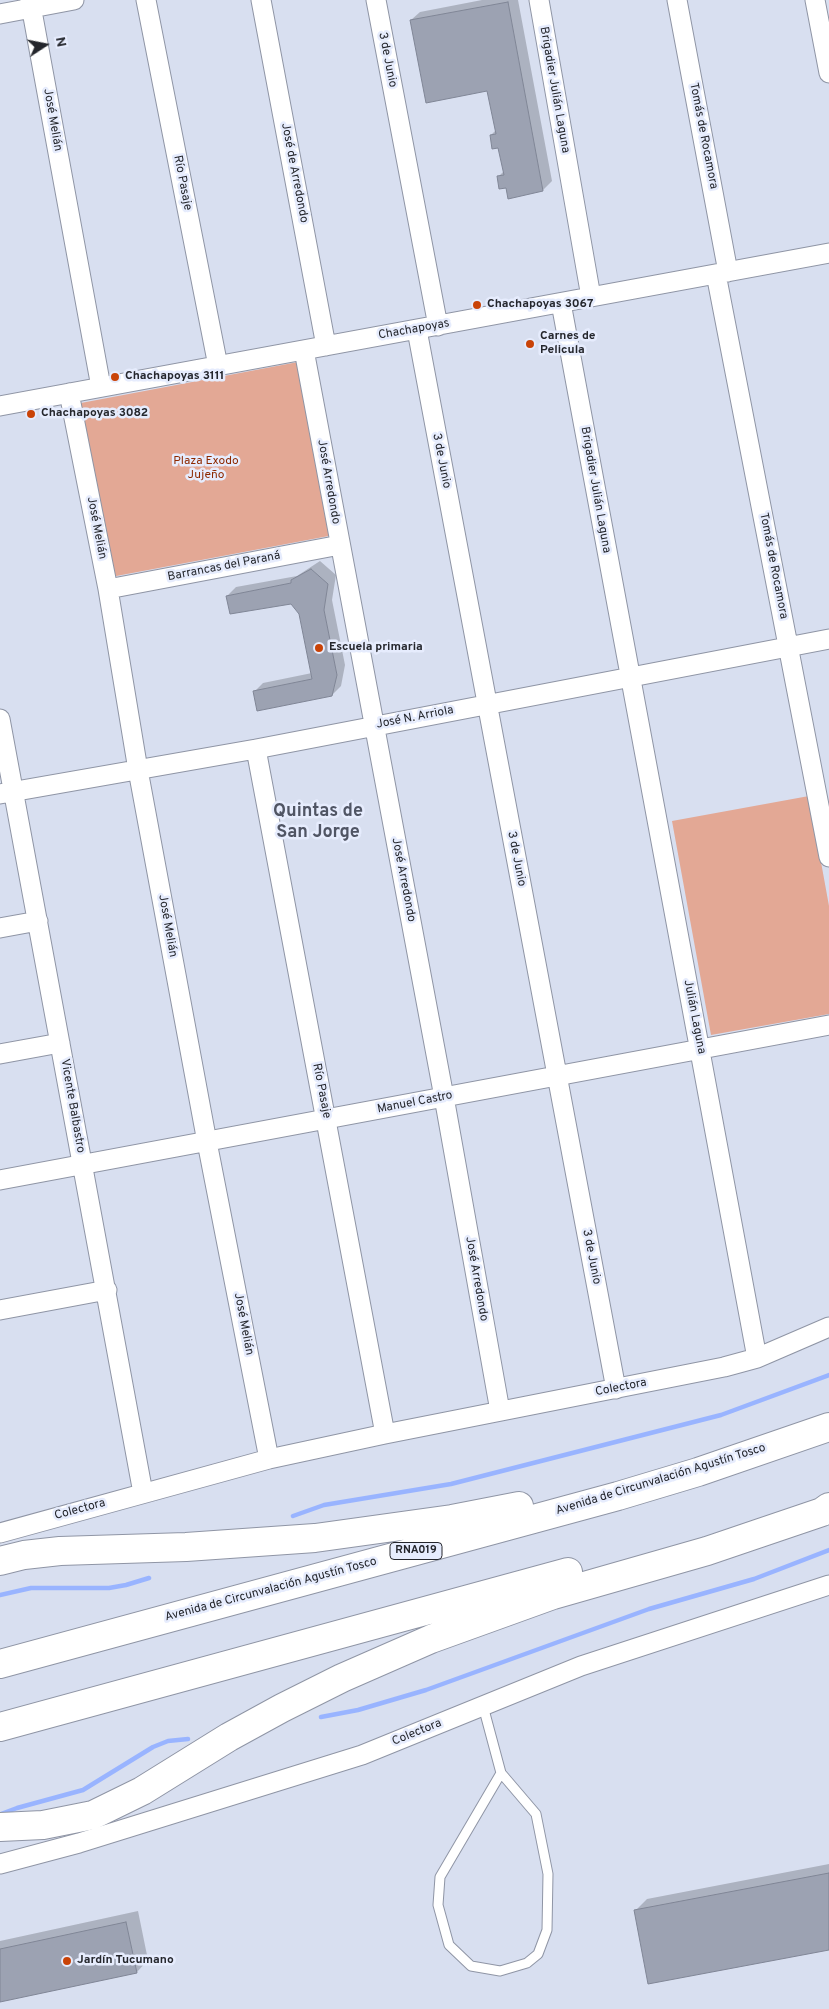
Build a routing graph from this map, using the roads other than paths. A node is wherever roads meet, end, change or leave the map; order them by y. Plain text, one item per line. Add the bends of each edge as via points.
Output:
1 (74, 0) edge
2 (146, 0) edge
3 (261, 0) edge
4 (376, 0) edge
5 (539, 0) edge
6 (677, 0) edge
7 (815, 0) edge
8 (31, 4) edge
9 (0, 14) edge
10 (829, 73) edge
11 (829, 253) edge
12 (722, 273) junction
13 (591, 297) junction
14 (561, 303) junction
15 (438, 326) junction
16 (417, 330) junction
17 (326, 346) junction
18 (304, 350) junction
19 (218, 366) junction
20 (101, 387) junction
21 (69, 393) junction
22 (0, 406) edge
23 (340, 545) junction
24 (108, 589) junction
25 (829, 639) edge
26 (788, 647) junction
27 (630, 677) junction
28 (487, 704) junction
29 (0, 719) edge
30 (374, 726) junction
31 (256, 749) junction
32 (138, 770) junction
33 (6, 793) edge
34 (829, 857) edge
35 (38, 921) junction
36 (0, 928) edge
37 (829, 1025) edge
38 (60, 1043) junction
39 (701, 1050) junction
40 (0, 1054) edge
41 (557, 1077) junction
42 (444, 1097) junction
43 (326, 1119) junction
44 (207, 1142) junction
45 (82, 1165) junction
46 (0, 1180) edge
47 (107, 1290) junction
48 (0, 1310) edge
49 (829, 1327) edge
50 (757, 1358) junction
51 (616, 1389) junction
52 (500, 1411) junction
53 (829, 1427) edge
54 (385, 1434) junction
55 (269, 1459) junction
56 (829, 1492) edge
57 (143, 1493) junction
58 (618, 1496) junction
59 (829, 1507) edge
60 (0, 1533) edge
61 (0, 1561) edge
62 (829, 1585) edge
63 (0, 1664) edge
64 (483, 1706) junction
65 (0, 1727) edge
66 (501, 1774) junction
67 (0, 1827) edge
68 (0, 1864) edge

1 - 8 street
2 - 19 street, Río Pasaje
3 - 17 street, José de Arredondo
4 - 15 street, 3 de Junio
5 - 13 street, Brigadier Julián Laguna
6 - 12 street, Tomás de Rocamora
7 - 10 street
8 - 9 street
8 - 20 street, José Melián
11 - 12 street, Chachapoyas
12 - 13 street, Chachapoyas
12 - 26 street, Tomás de Rocamora
13 - 14 street, Chachapoyas
14 - 15 street, Chachapoyas
14 - 27 street, Brigadier Julián Laguna
15 - 16 street, Chachapoyas
16 - 17 street, Chachapoyas
16 - 28 street, 3 de Junio
17 - 18 street, Chachapoyas
18 - 19 street, Chachapoyas
18 - 23 street, José Arredondo
19 - 20 street, Chachapoyas
20 - 21 street, Chachapoyas
21 - 22 street, Chachapoyas
21 - 24 street, José Melián
23 - 24 street, Barrancas del Paraná
23 - 30 street, José Arredondo
24 - 32 street, José Melián
25 - 26 street, José N. Arriola
26 - 27 street, José N. Arriola
26 - 34 street, Tomás de Rocamora
27 - 28 street, José N. Arriola
27 - 39 street, Julián Laguna
28 - 30 street, José N. Arriola
28 - 41 street, 3 de Junio
29 - 33 street, Vicente Balbastro
30 - 31 street, José N. Arriola
30 - 42 street, José Arredondo
31 - 32 street, José N. Arriola
31 - 43 street, Río Pasaje
32 - 33 street, José N. Arriola
32 - 44 street, José Melián
33 - 35 street, Vicente Balbastro
35 - 36 street
35 - 38 street, Vicente Balbastro
37 - 39 street, Manuel Castro
38 - 40 street
38 - 45 street, Vicente Balbastro
39 - 41 street, Manuel Castro
39 - 50 street, Julián Laguna
41 - 42 street, Manuel Castro
41 - 51 street, 3 de Junio
42 - 43 street, Manuel Castro
42 - 52 street, José Arredondo
43 - 44 street, Manuel Castro
43 - 54 street, Río Pasaje
44 - 45 street, Manuel Castro
44 - 55 street, José Melián
45 - 46 street, Manuel Castro
45 - 47 street, Vicente Balbastro
47 - 48 street
47 - 57 street, Vicente Balbastro
49 - 50 street, Colectora
50 - 51 street, Colectora
51 - 52 street, Colectora
52 - 54 street, Colectora
53 - 58 highway, Avenida de Circunvalación Agustín Tosco / RNA019
54 - 55 street, Colectora
55 - 57 street, Colectora
56 - 65 highway via 641,1552
57 - 60 street, Colectora
58 - 61 highway via 505,1507 316,1538 60,1551
58 - 63 highway, Avenida de Circunvalación Agustín Tosco / RNA019
59 - 67 highway via 707,1551 553,1595 431,1639 291,1704 135,1794 93,1814 52,1824
62 - 64 street, Colectora via 581,1666
64 - 66 lane
64 - 68 street, Colectora via 362,1755 79,1843
66 - 66 lane via 440,1876 438,1905 449,1945 471,1966 500,1971 527,1963 538,1954 547,1930 548,1874 536,1814

